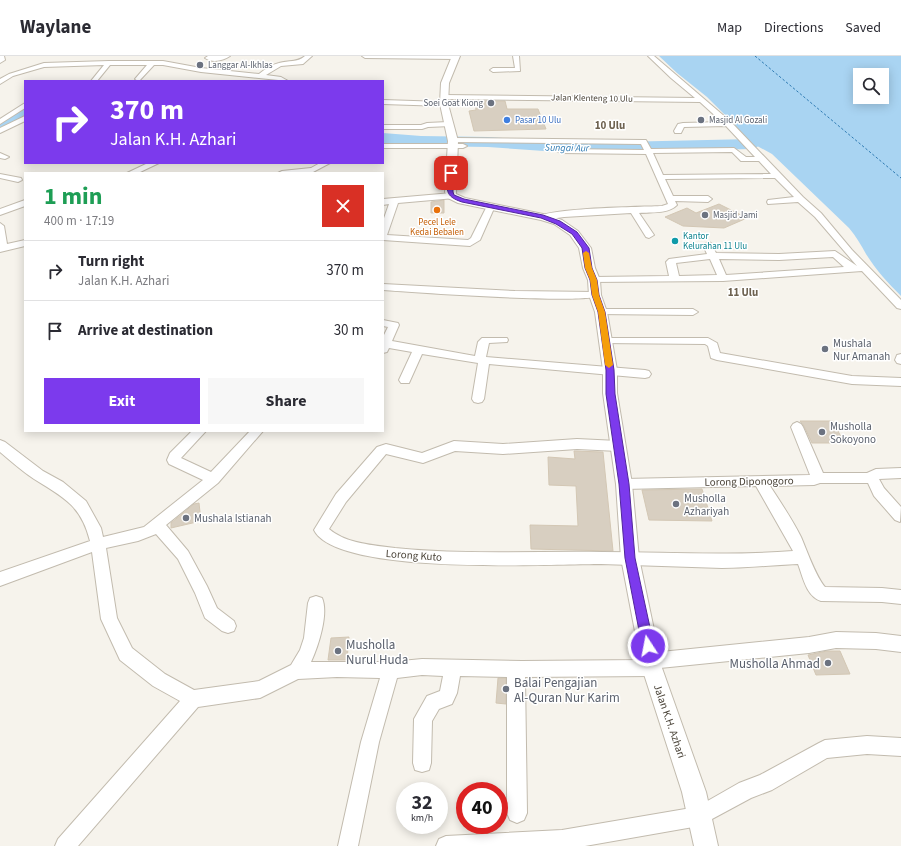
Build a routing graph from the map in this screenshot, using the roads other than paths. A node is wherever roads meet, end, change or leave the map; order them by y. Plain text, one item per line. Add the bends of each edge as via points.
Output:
1 (1, 56) edge
2 (90, 56) edge
3 (133, 56) edge
4 (172, 56) edge
5 (227, 56) edge
6 (309, 56) edge
7 (365, 56) edge
8 (386, 56) edge
9 (516, 56) edge
10 (651, 56) edge
11 (455, 57) edge
12 (208, 58) dead end
13 (0, 61) edge
14 (109, 63) junction
15 (127, 63) junction
16 (152, 63) junction
17 (165, 63) junction
18 (88, 64) junction
19 (493, 70) dead end
20 (0, 75) edge
21 (11, 75) junction
22 (261, 76) junction
23 (138, 79) dead end
24 (95, 80) edge
25 (283, 80) edge
26 (0, 82) edge
27 (444, 100) junction
28 (702, 100) junction
29 (384, 102) edge
30 (24, 106) edge
31 (24, 119) edge
32 (0, 122) edge
33 (448, 124) junction
34 (728, 124) junction
35 (384, 127) edge
36 (0, 131) edge
37 (678, 131) dead end
38 (452, 143) junction
39 (384, 146) edge
40 (537, 150) dead end
41 (648, 150) junction
42 (757, 159) dead end
43 (153, 164) edge
44 (324, 164) edge
45 (133, 172) edge
46 (292, 172) edge
47 (0, 176) edge
48 (774, 176) dead end
49 (660, 177) junction
50 (18, 180) dead end
51 (452, 196) junction
52 (670, 198) junction
53 (708, 199) dead end
54 (394, 200) junction
55 (800, 200) junction
56 (384, 202) edge
57 (771, 202) dead end
58 (24, 204) edge
59 (490, 206) junction
60 (634, 211) junction
61 (0, 212) edge
62 (543, 217) junction
63 (0, 226) edge
64 (384, 232) edge
65 (649, 234) dead end
66 (384, 235) edge
67 (24, 243) edge
68 (708, 245) dead end
69 (2, 248) edge
70 (715, 259) junction
71 (865, 268) junction
72 (853, 269) junction
73 (590, 270) junction
74 (723, 278) junction
75 (675, 279) junction
76 (384, 287) edge
77 (595, 295) junction
78 (901, 306) edge
79 (601, 312) junction
80 (694, 312) dead end
81 (384, 323) edge
82 (503, 340) dead end
83 (606, 341) junction
84 (384, 346) edge
85 (418, 350) junction
86 (482, 360) junction
87 (610, 371) junction
88 (645, 374) dead end
89 (405, 380) dead end
90 (901, 382) edge
91 (478, 399) dead end
92 (797, 427) dead end
93 (199, 432) edge
94 (256, 432) edge
95 (617, 437) junction
96 (0, 445) edge
97 (901, 473) edge
98 (817, 478) junction
99 (871, 478) junction
100 (213, 479) junction
101 (760, 481) junction
102 (624, 484) junction
103 (900, 516) dead end
104 (157, 525) junction
105 (98, 545) junction
106 (803, 557) junction
107 (630, 558) junction
108 (0, 579) edge
109 (901, 597) edge
110 (316, 603) dead end
111 (228, 626) dead end
112 (901, 644) edge
113 (651, 664) junction
114 (453, 667) junction
115 (516, 669) junction
116 (391, 670) junction
117 (297, 671) junction
118 (193, 699) junction
119 (901, 747) edge
120 (422, 763) dead end
121 (517, 813) dead end
122 (699, 816) junction
123 (562, 843) edge
124 (65, 846) edge
125 (348, 846) edge
126 (446, 846) edge
127 (706, 846) edge

1 - 13 street
2 - 18 street
3 - 15 street
4 - 17 street
5 - 12 street via 220,59
6 - 22 street via 301,63 274,65
7 - 8 street
8 - 11 street
9 - 19 street via 518,70
10 - 28 street
11 - 27 street via 445,83
14 - 15 street
14 - 18 street
14 - 24 street
15 - 16 street
16 - 17 street
16 - 23 street
17 - 22 street via 201,70
18 - 21 street via 50,64
20 - 21 street
21 - 26 street
22 - 25 street
27 - 28 street, Jalan Klenteng 10 Ulu
27 - 29 street, Jalan Klenteng 10 Ulu
27 - 33 street
28 - 34 street
30 - 32 street
31 - 36 street
33 - 35 street
33 - 38 street
34 - 37 street via 683,125
34 - 55 street
38 - 39 street
38 - 40 street
38 - 41 street via 551,145 597,152
38 - 51 street
41 - 42 street via 734,150 744,160
41 - 49 street
43 - 45 street
44 - 46 street via 313,170
47 - 50 street
48 - 49 street
49 - 52 street
51 - 54 street
51 - 59 street, Jalan K.H. Azhari
52 - 53 street
52 - 60 street via 673,205 670,207
54 - 56 street
54 - 64 street
55 - 57 street
55 - 71 street via 818,215
58 - 61 street
59 - 62 street, Jalan K.H. Azhari
59 - 66 street via 475,240 470,243
60 - 62 street
60 - 65 street
62 - 73 street, Jalan K.H. Azhari via 558,222 574,233 585,248
63 - 69 street
67 - 69 street
68 - 70 street
70 - 72 street via 835,254
70 - 74 street
70 - 75 street via 672,261
71 - 72 street
71 - 78 street
72 - 74 street
73 - 75 street
73 - 77 street, Jalan K.H. Azhari
74 - 75 street
76 - 77 street via 453,292
77 - 79 street, Jalan K.H. Azhari
79 - 80 street
79 - 83 street, Jalan K.H. Azhari
81 - 84 street via 394,325
82 - 86 street via 486,340
83 - 87 street, Jalan K.H. Azhari
83 - 90 street via 708,341 713,345 717,356 852,380
84 - 85 street
85 - 86 street
85 - 89 street
86 - 87 street
86 - 91 street
87 - 88 street
87 - 95 street, Jalan K.H. Azhari via 610,394
92 - 98 street
93 - 100 street via 174,460
94 - 100 street
95 - 102 street, Jalan K.H. Azhari
95 - 107 street, Lorong Kuto via 577,444 503,449 454,446 423,458 382,450 337,503 321,530 322,534 345,544 377,552 458,558
96 - 105 street via 81,505 94,528
97 - 99 street, Lorong Diponogoro via 876,474
98 - 99 street, Lorong Diponogoro
98 - 101 street, Lorong Diponogoro
99 - 103 street
100 - 104 street
101 - 102 street, Lorong Diponogoro
101 - 106 street
102 - 107 street, Jalan K.H. Azhari
104 - 105 street via 138,535
104 - 111 street via 182,555 211,613
105 - 108 street
105 - 118 street via 109,619 126,654 160,680
106 - 107 street via 741,561
106 - 109 street via 814,586 821,594
107 - 113 street, Jalan K.H. Azhari
110 - 117 street via 312,640 307,655
112 - 113 street via 836,640
113 - 115 street
113 - 122 street, Jalan K.H. Azhari via 694,792
114 - 115 street
114 - 116 street
114 - 120 street via 446,698 433,702 423,719
115 - 121 street
116 - 117 street
116 - 125 street via 370,742
117 - 118 street via 260,689
118 - 124 street
119 - 122 street via 867,745 825,749
122 - 123 street
122 - 127 street, Jalan K.H. Azhari
123 - 126 street

